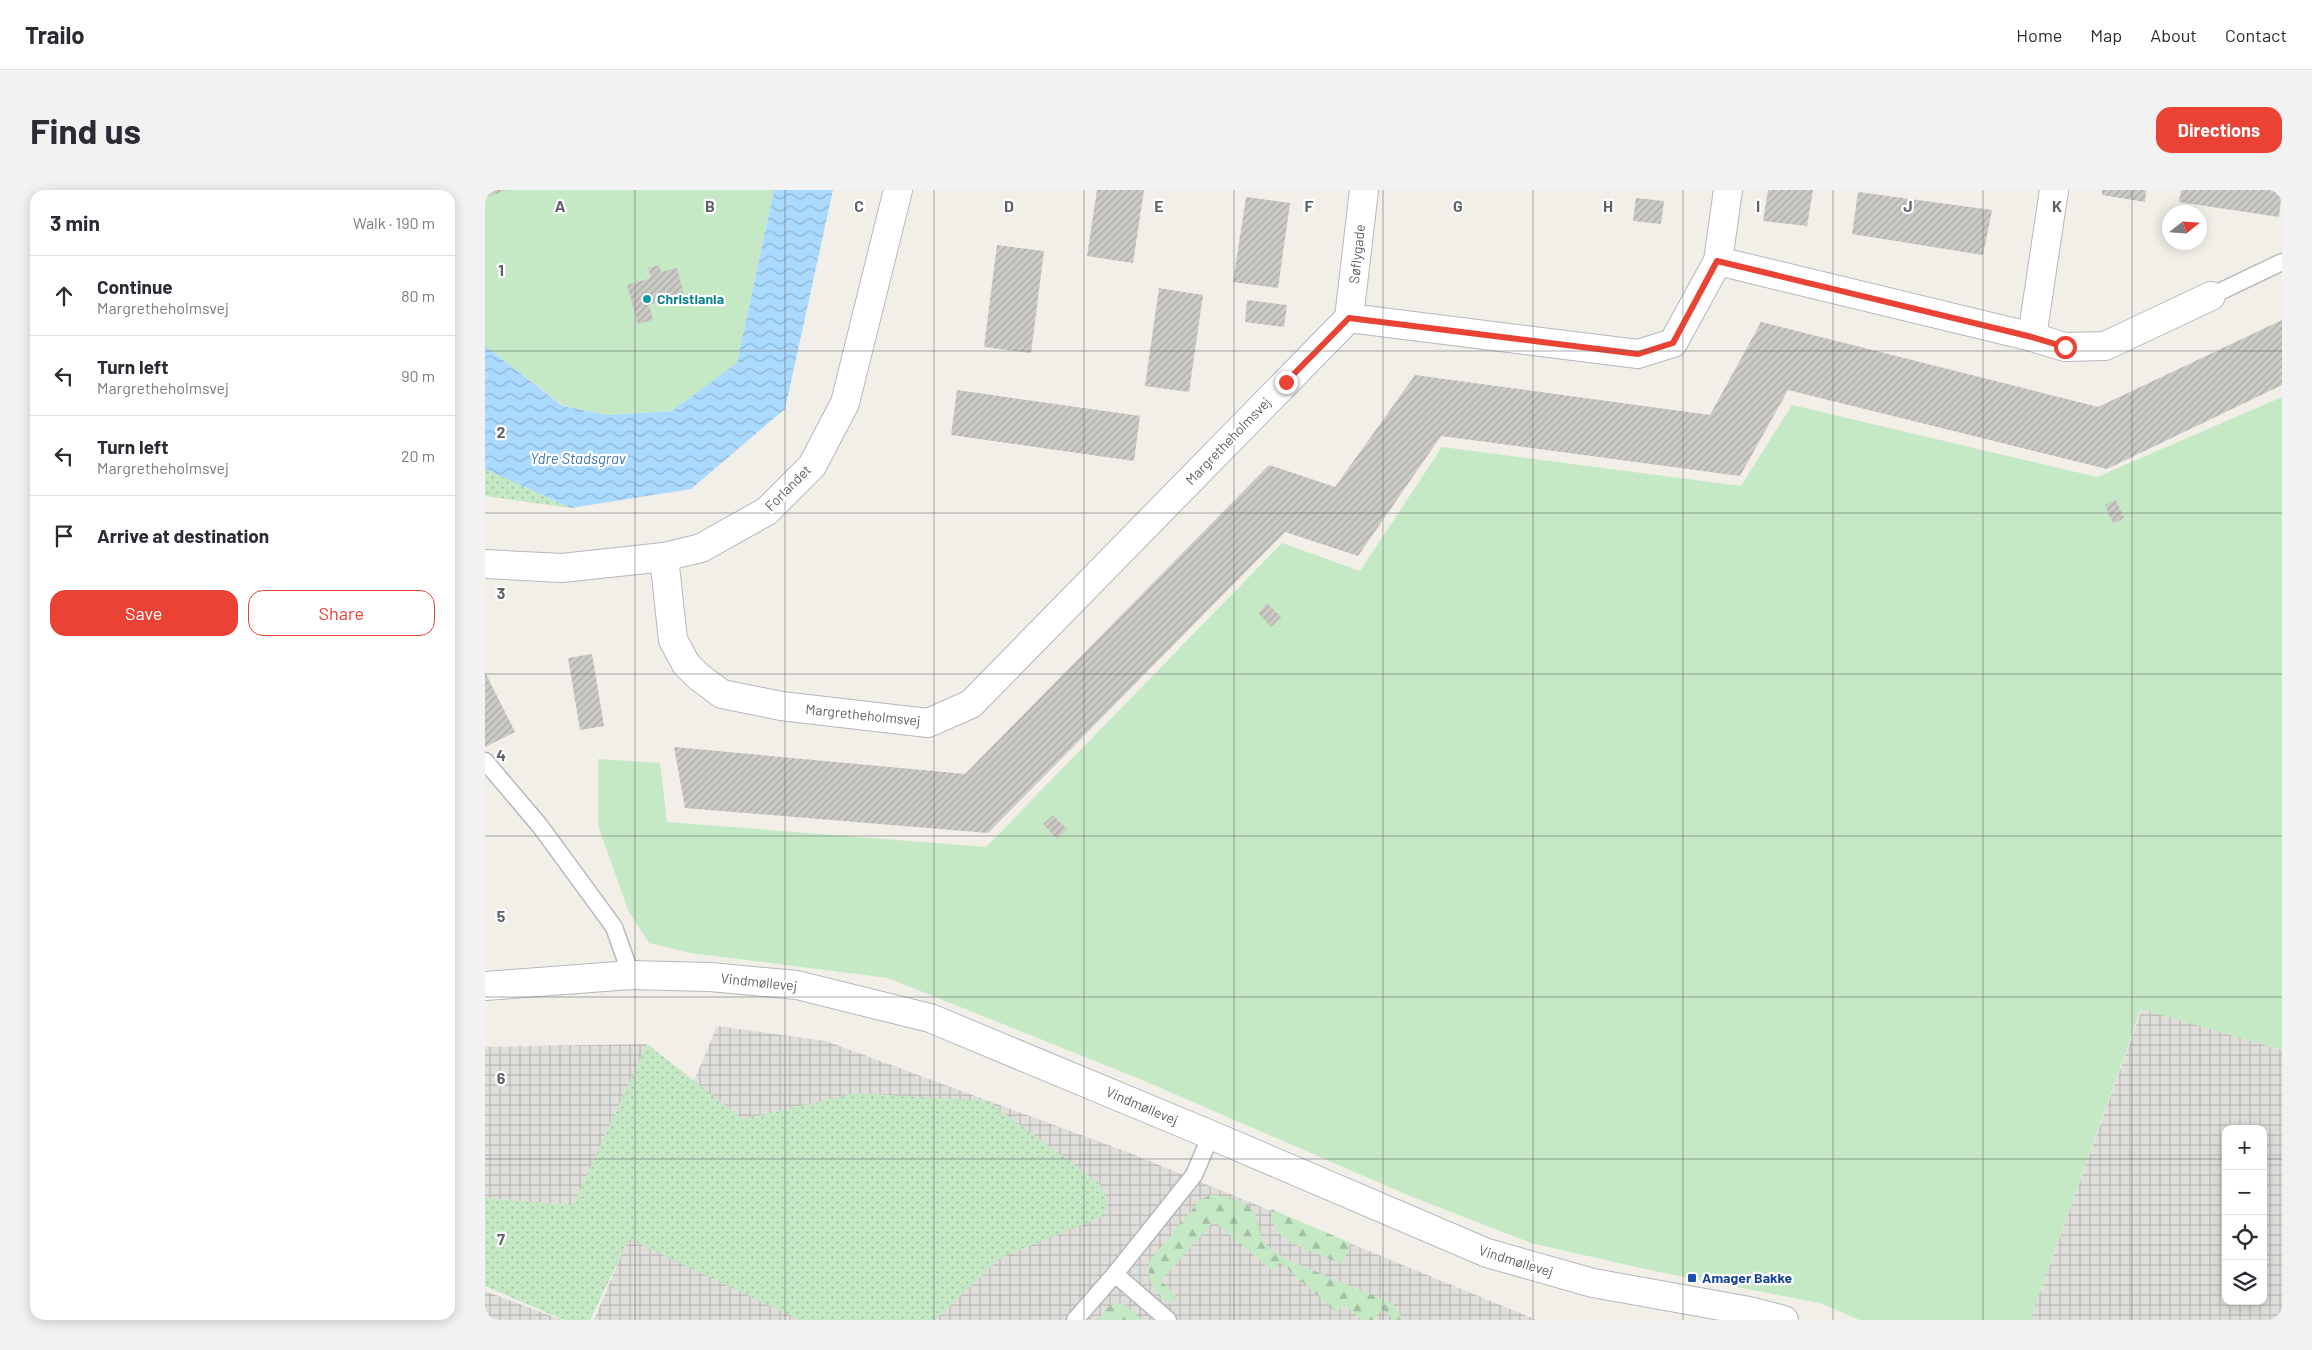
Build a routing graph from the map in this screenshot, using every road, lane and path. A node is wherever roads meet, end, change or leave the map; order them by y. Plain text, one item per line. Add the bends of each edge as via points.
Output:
1 (898, 190) edge
2 (1363, 190) edge
3 (1728, 190) edge
4 (2054, 190) edge
5 (1717, 261) junction
6 (2282, 262) edge
7 (2211, 296) joint
8 (1349, 318) junction
9 (2032, 337) junction
10 (663, 557) junction
11 (485, 564) edge
12 (485, 761) edge
13 (631, 975) junction
14 (485, 986) edge
15 (1211, 1135) junction
16 (1115, 1274) junction
17 (1075, 1320) edge
18 (1168, 1320) edge
19 (1784, 1320) edge

1 - 10 street, Forlandet via 845,403 812,466 767,511 701,548
2 - 8 street, Søflygade
3 - 5 street
4 - 9 street
5 - 8 street via 1673,343 1638,354
5 - 9 street
6 - 7 lane
7 - 9 street via 2105,346 2065,347
8 - 10 street, Margretheholmsvej via 971,704 928,723 781,706 722,694 686,664 673,640
10 - 11 street, Forlandet via 562,568
12 - 13 lane via 540,826 614,927
13 - 14 street, Vindmøllevej
13 - 15 street, Vindmøllevej via 710,977 797,985 930,1018
15 - 16 lane via 1194,1175
15 - 19 street, Vindmøllevej via 1487,1254 1593,1283
16 - 17 lane
16 - 18 lane

